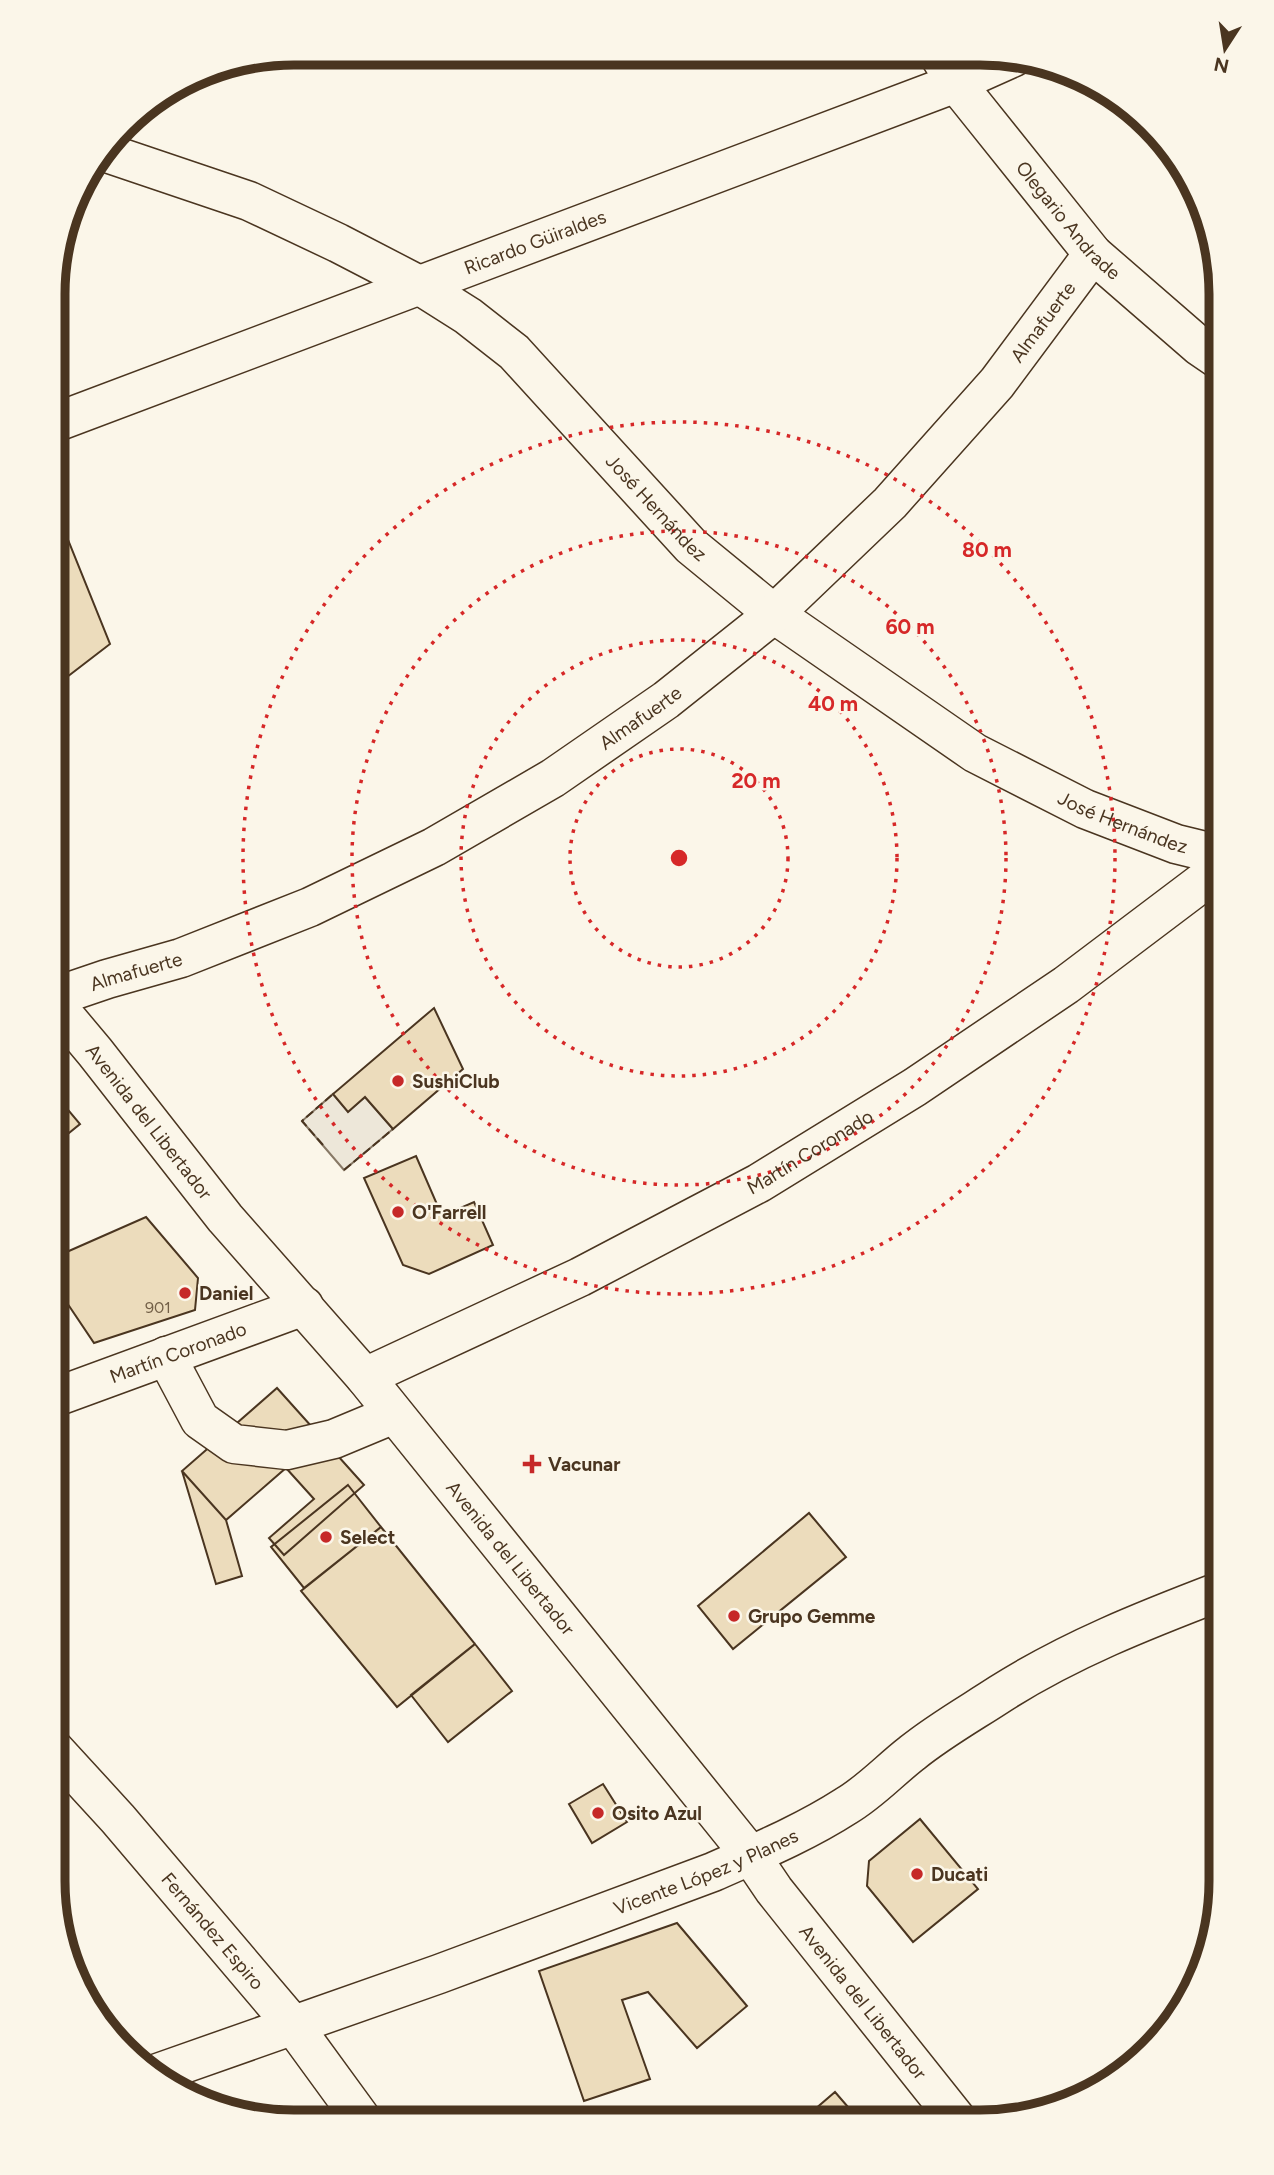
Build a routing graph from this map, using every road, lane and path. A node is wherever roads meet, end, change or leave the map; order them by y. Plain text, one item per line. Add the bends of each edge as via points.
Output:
1 (973, 65) edge
2 (948, 70) edge
3 (112, 155) edge
4 (1093, 254) junction
5 (419, 285) junction
6 (1209, 353) edge
7 (65, 420) edge
8 (774, 614) junction
9 (1209, 852) edge
10 (1209, 877) edge
11 (65, 993) edge
12 (65, 1016) edge
13 (304, 1306) junction
14 (166, 1356) junction
15 (365, 1377) junction
16 (65, 1394) edge
17 (394, 1414) junction
18 (1209, 1596) edge
19 (65, 1761) edge
20 (751, 1856) junction
21 (293, 2025) junction
22 (164, 2070) edge
23 (355, 2110) edge
24 (949, 2110) edge

1 - 2 street, Ricardo Güiraldes
2 - 4 street, Olegario Andrade
2 - 5 street, Ricardo Güiraldes
3 - 5 street, José Hernández via 249,201
4 - 6 street, Olegario Andrade
4 - 8 street, Almafuerte via 998,383 890,503
5 - 7 street, Ricardo Güiraldes
5 - 8 street, José Hernández via 514,352 691,546
8 - 9 street, José Hernández via 975,753 1085,809
8 - 11 street, Almafuerte via 666,700 564,770 434,847 310,907 181,958
10 - 15 street, Martín Coronado via 1066,985 915,1087 759,1183 580,1277
12 - 13 street, Avenida del Libertador via 225,1218
13 - 14 street, Martín Coronado
13 - 15 street, Avenida del Libertador
14 - 16 street, Martín Coronado
14 - 17 street via 200,1420 234,1444 287,1450 334,1439
15 - 17 street, Avenida del Libertador
17 - 20 street, Avenida del Libertador
18 - 20 street, Vicente López y Planes via 1071,1654 1002,1692 913,1752 849,1804
19 - 21 street, Fernández Espiro
20 - 21 street, Vicente López y Planes
20 - 24 street, Avenida del Libertador
21 - 22 street, Vicente López y Planes
21 - 23 street, Fernández Espiro

